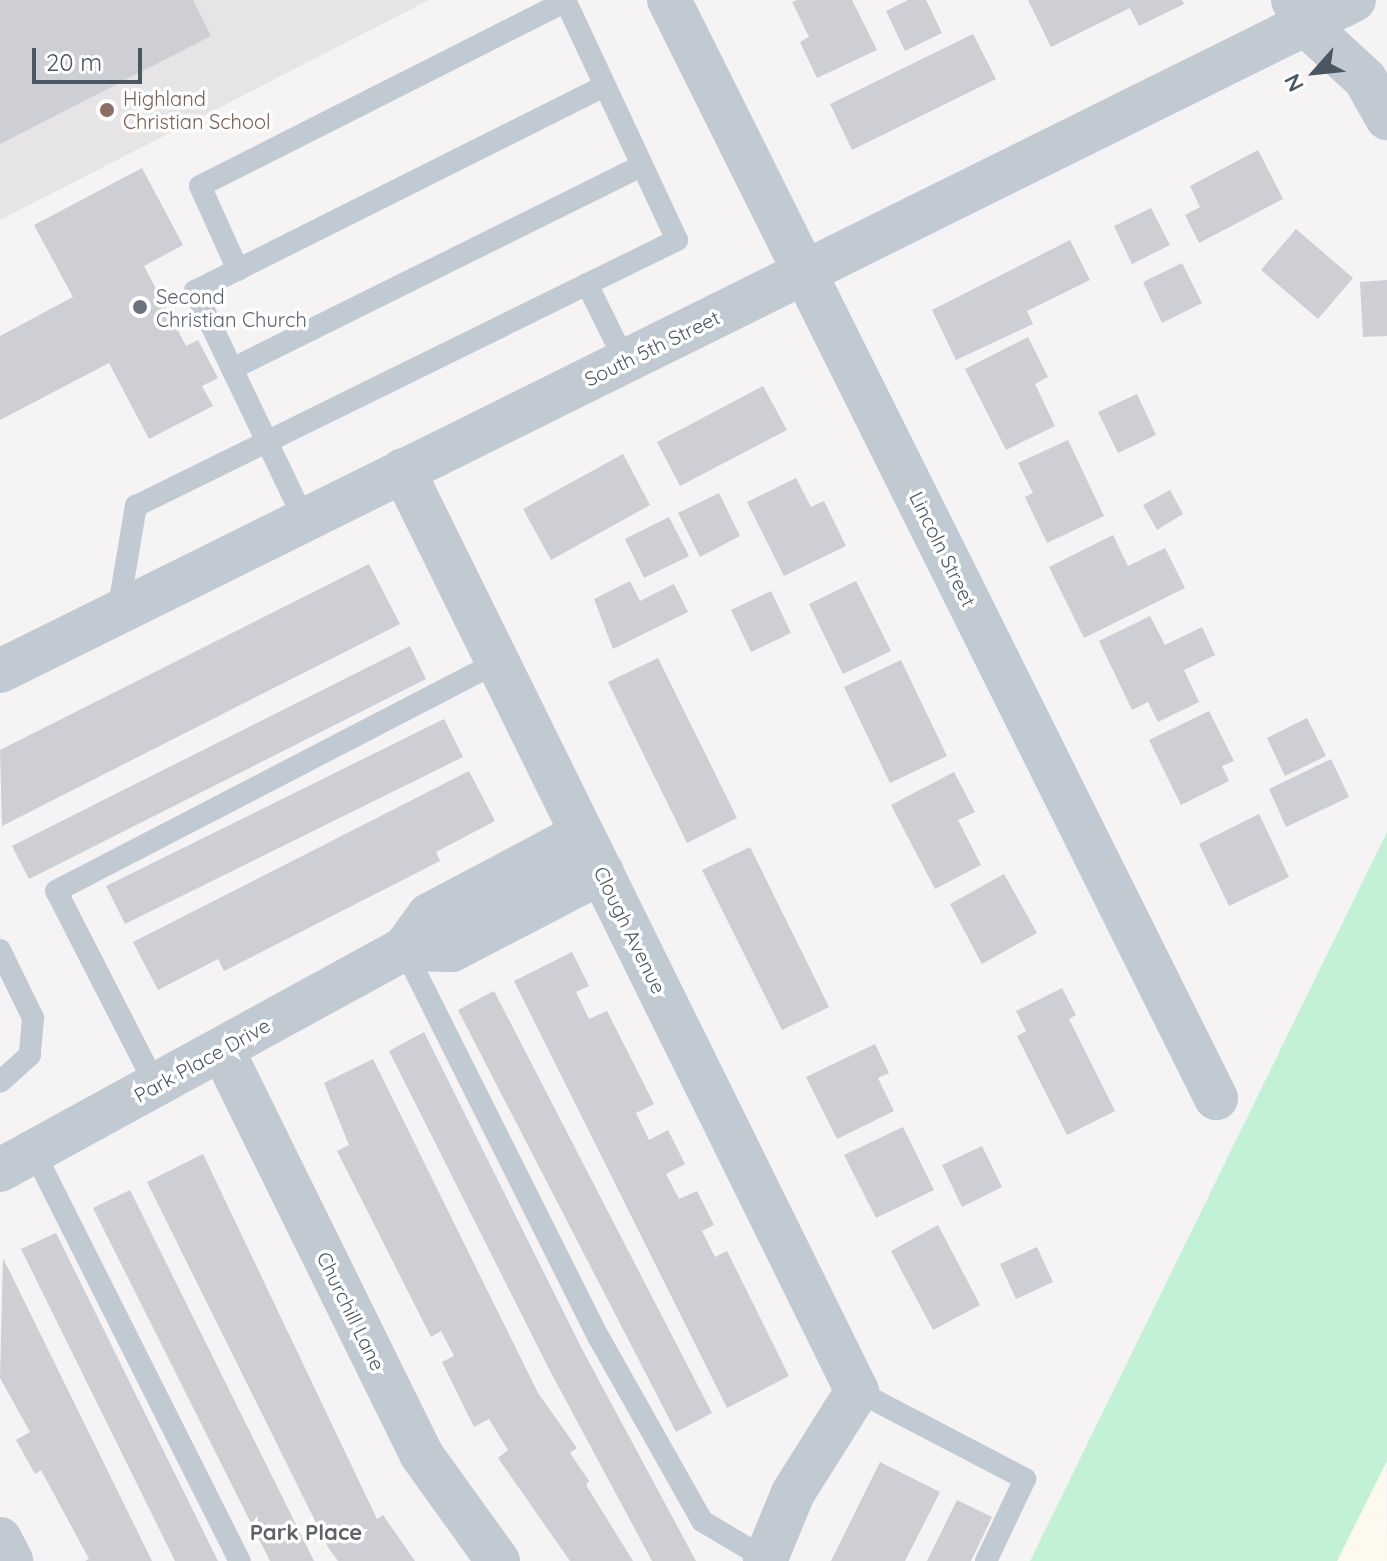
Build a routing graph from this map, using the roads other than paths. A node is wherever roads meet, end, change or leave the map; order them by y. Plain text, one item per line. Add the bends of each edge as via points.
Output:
1 (669, 0) edge
2 (1354, 0) edge
3 (564, 2) edge
4 (1299, 12) edge
5 (602, 87) junction
6 (1387, 118) edge
7 (641, 166) junction
8 (238, 270) junction
9 (805, 273) junction
10 (587, 284) junction
11 (625, 361) junction
12 (232, 369) junction
13 (267, 442) junction
14 (403, 470) junction
15 (304, 519) junction
16 (118, 612) junction
17 (498, 662) junction
18 (0, 671) edge
19 (582, 834) junction
20 (602, 872) junction
21 (404, 949) junction
22 (0, 950) edge
23 (222, 1049) junction
24 (0, 1082) edge
25 (156, 1086) junction
26 (1216, 1098) dead end
27 (17, 1161) edge
28 (857, 1391) junction
29 (0, 1539) edge
30 (766, 1560) edge
31 (11, 1561) edge
32 (240, 1561) edge
33 (498, 1561) edge
34 (986, 1561) edge

1 - 9 street, Lincoln Street
2 - 4 street, South 5th Street
3 - 5 lane
3 - 8 lane via 200,186
4 - 6 street via 1365,79
4 - 9 street, South 5th Street
5 - 7 lane
5 - 8 lane
7 - 10 lane via 677,240
7 - 12 lane
8 - 12 lane via 195,291
9 - 11 street, South 5th Street
9 - 26 street, Lincoln Street
10 - 11 lane
10 - 13 lane
11 - 14 street, South 5th Street
12 - 13 lane
13 - 15 lane
13 - 16 lane via 136,506
14 - 15 street, South 5th Street
14 - 17 street, Clough Avenue
15 - 16 street, South 5th Street
16 - 18 street, South 5th Street
17 - 19 street, Clough Avenue
17 - 25 lane via 56,891
19 - 20 street, Clough Avenue
19 - 21 street, Park Place Drive via 429,915
20 - 21 street, Park Place Drive via 452,950
20 - 28 street, Clough Avenue
21 - 23 street, Park Place Drive
21 - 30 lane via 599,1338 702,1521
22 - 24 lane via 33,1018 30,1055
23 - 25 street, Park Place Drive
23 - 33 street, Churchill Lane via 421,1454
25 - 27 street, Park Place Drive
27 - 32 lane
28 - 30 street via 793,1493
28 - 34 lane via 1025,1479
29 - 31 street

